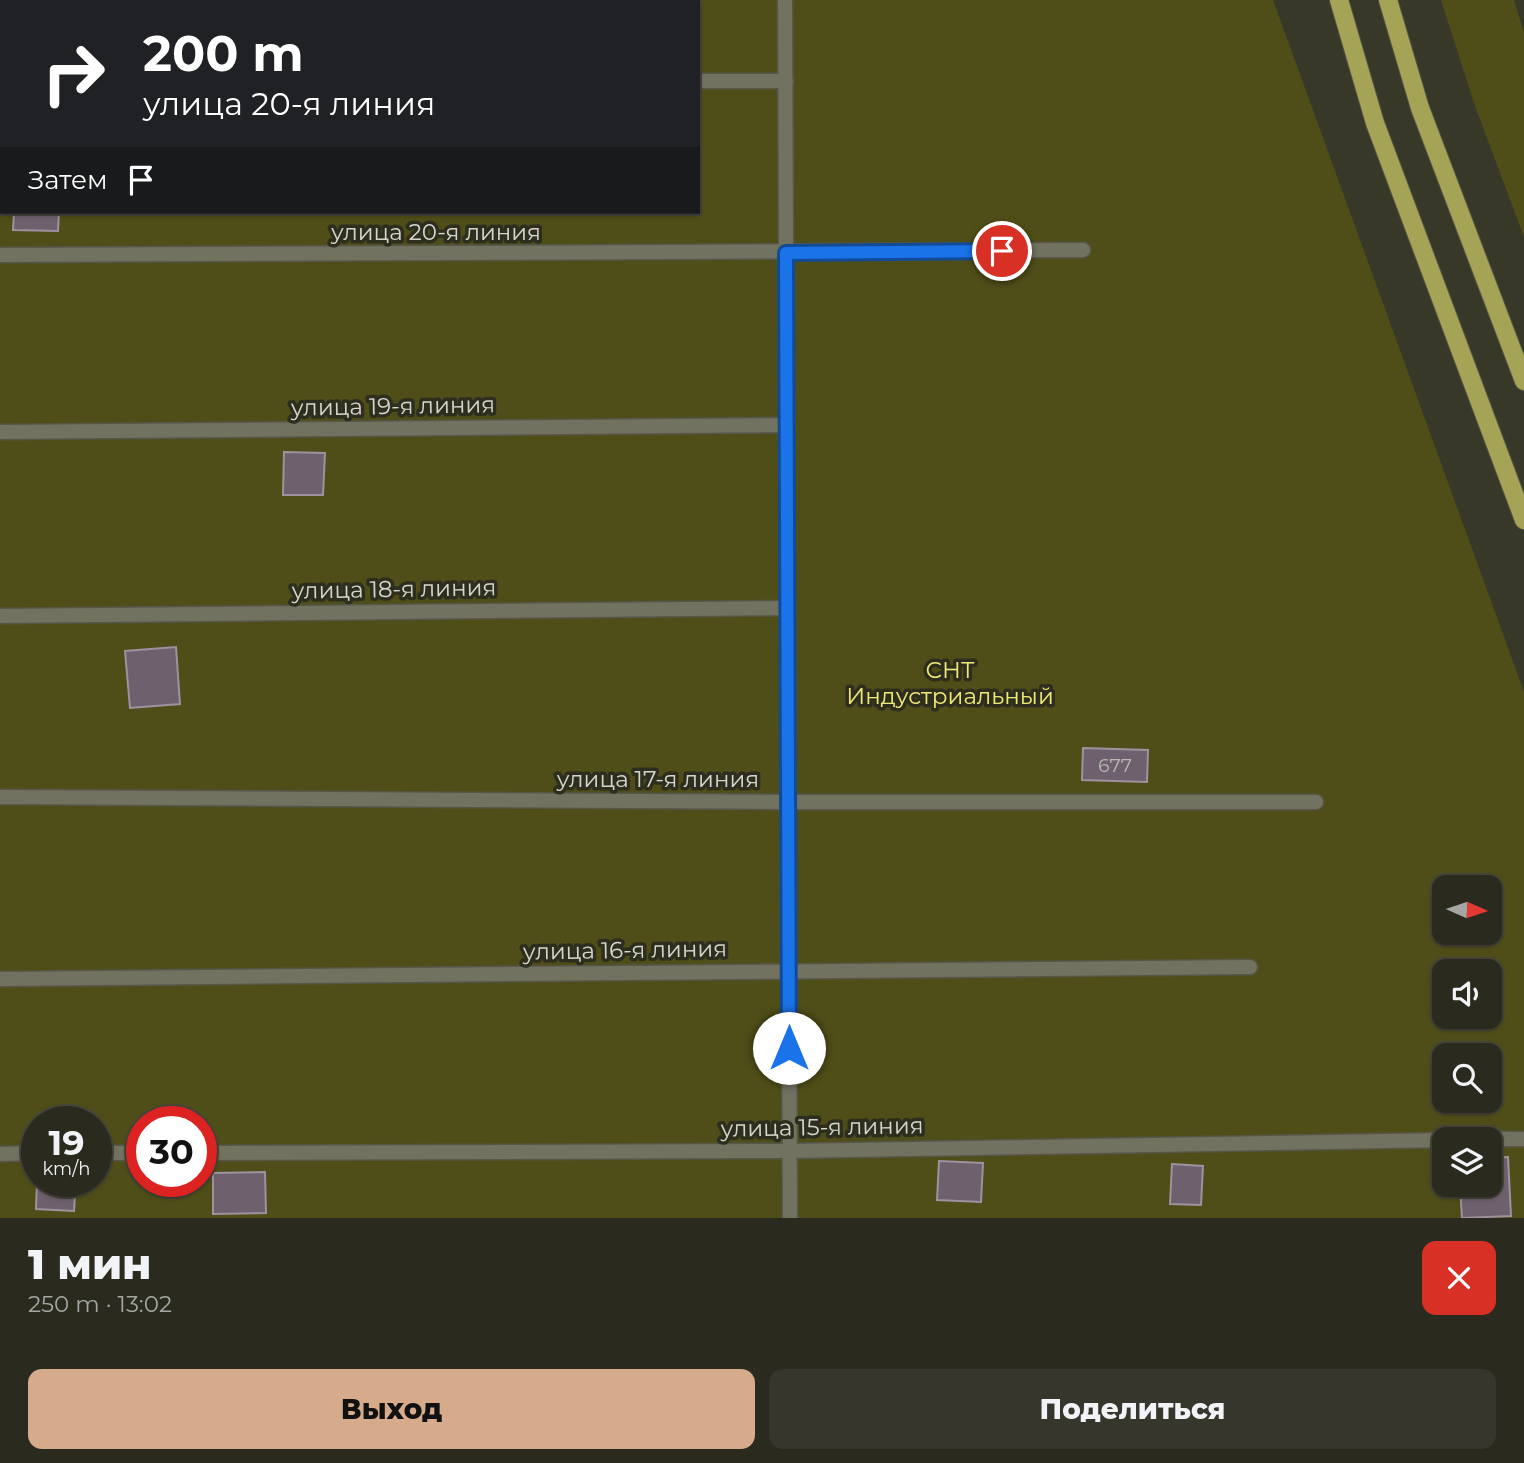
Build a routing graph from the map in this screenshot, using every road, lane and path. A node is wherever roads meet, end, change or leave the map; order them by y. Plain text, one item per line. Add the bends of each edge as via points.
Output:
1 (785, 0) edge
2 (1339, 0) edge
3 (1388, 0) edge
4 (700, 81) edge
5 (786, 81) junction
6 (1083, 250) dead end
7 (786, 253) junction
8 (0, 256) edge
9 (1524, 381) edge
10 (787, 425) junction
11 (0, 432) edge
12 (1524, 520) edge
13 (788, 608) junction
14 (0, 616) edge
15 (0, 797) edge
16 (789, 802) junction
17 (1315, 802) dead end
18 (1250, 967) dead end
19 (789, 971) junction
20 (0, 979) edge
21 (1502, 1139) edge
22 (1524, 1139) edge
23 (1432, 1140) edge
24 (790, 1151) junction
25 (21, 1153) edge
26 (217, 1153) edge
27 (0, 1154) edge
28 (790, 1218) edge

1 - 5 street
2 - 12 main road via 1376,123
3 - 9 main road via 1420,108
4 - 5 street
5 - 7 street
6 - 7 street, улица 20-я линия
7 - 8 street, улица 20-я линия
7 - 10 street
10 - 11 street, улица 19-я линия
10 - 13 street
13 - 14 street, улица 18-я линия
13 - 16 street
15 - 16 street, улица 17-я линия
16 - 17 street, улица 17-я линия
16 - 19 street
18 - 19 street, улица 16-я линия
19 - 20 street, улица 16-я линия
19 - 24 street
21 - 22 street
23 - 24 street, улица 15-я линия
24 - 26 street, улица 15-я линия
24 - 28 street
25 - 27 street

